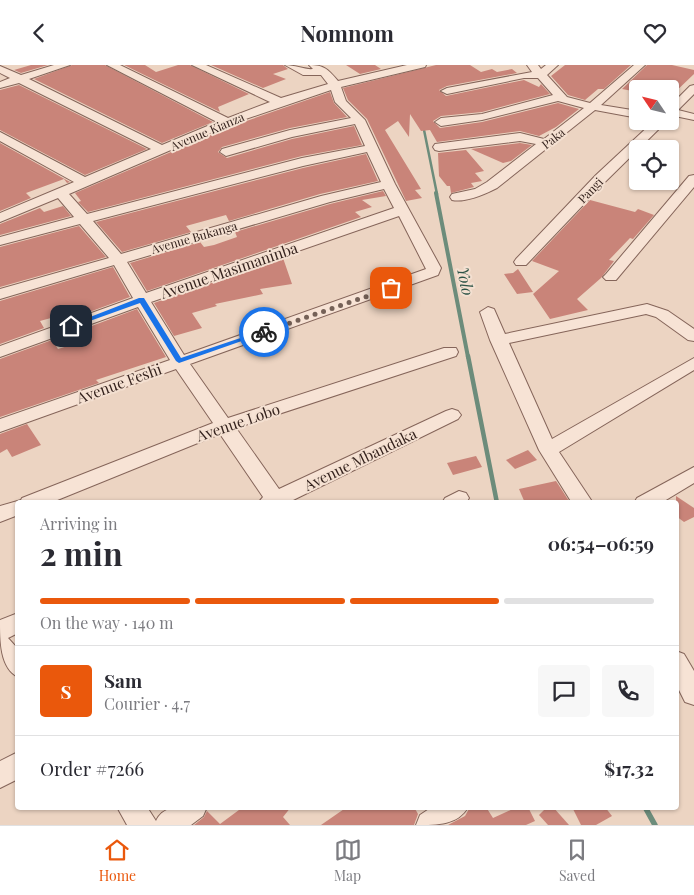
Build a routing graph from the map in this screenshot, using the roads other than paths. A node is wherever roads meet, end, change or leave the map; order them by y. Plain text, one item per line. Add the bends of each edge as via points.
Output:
1 (66, 65) edge
2 (112, 65) edge
3 (197, 65) edge
4 (290, 65) edge
5 (314, 65) edge
6 (421, 65) edge
7 (532, 65) edge
8 (553, 65) edge
9 (640, 65) edge
10 (394, 68) edge
11 (0, 69) edge
12 (324, 71) junction
13 (540, 75) junction
14 (18, 79) junction
15 (0, 85) edge
16 (335, 85) junction
17 (694, 88) edge
18 (446, 91) dead end
19 (559, 97) junction
20 (280, 102) junction
21 (679, 103) edge
22 (592, 107) junction
23 (629, 113) edge
24 (679, 114) edge
25 (694, 117) edge
26 (359, 120) junction
27 (441, 121) dead end
28 (227, 122) junction
29 (652, 130) edge
30 (0, 136) edge
31 (546, 143) junction
32 (439, 147) dead end
33 (371, 148) junction
34 (162, 150) junction
35 (226, 152) dead end
36 (694, 179) edge
37 (84, 182) junction
38 (388, 184) junction
39 (60, 192) junction
40 (457, 197) dead end
41 (402, 211) junction
42 (0, 218) edge
43 (83, 219) junction
44 (0, 241) edge
45 (117, 258) junction
46 (521, 262) dead end
47 (611, 277) dead end
48 (0, 293) edge
49 (142, 300) junction
50 (488, 312) dead end
51 (694, 336) edge
52 (498, 340) junction
53 (0, 352) edge
54 (450, 352) dead end
55 (179, 361) junction
56 (694, 363) edge
57 (452, 415) dead end
58 (0, 426) edge
59 (223, 426) junction
60 (548, 450) junction
61 (694, 473) edge
62 (37, 500) edge
63 (271, 500) edge
64 (274, 500) edge
65 (581, 500) edge
66 (649, 500) edge
67 (15, 508) edge
68 (0, 515) edge
69 (15, 624) edge
70 (0, 631) edge
71 (0, 645) edge
72 (15, 663) edge
73 (15, 766) edge
74 (0, 776) edge
75 (132, 810) edge
76 (190, 810) edge
77 (451, 810) edge
78 (144, 825) edge
79 (168, 825) edge
80 (430, 825) edge

1 - 14 street
2 - 28 street
3 - 20 street
4 - 12 street via 307,73
5 - 12 street
6 - 10 street, Avenue Kianza
7 - 13 street
8 - 13 street
9 - 22 street, Paka
10 - 16 street, Avenue Kianza
11 - 14 street
12 - 16 street
13 - 18 street via 524,75
13 - 19 street
14 - 15 street
14 - 34 street
16 - 20 street, Avenue Kianza
16 - 26 street via 341,102
17 - 21 street
19 - 22 street
19 - 27 street via 482,117
20 - 28 street, Avenue Kianza
22 - 23 street
22 - 31 street, Paka
24 - 25 street
26 - 33 street
26 - 35 street via 290,134
28 - 34 street, Avenue Kianza
29 - 46 street, Pangi
30 - 37 street
31 - 32 street via 520,137
31 - 40 street, Paka via 492,185
33 - 38 street
33 - 43 street via 302,162
34 - 37 street, Avenue Kianza
36 - 47 street
37 - 39 street, Avenue Kianza
38 - 41 street
38 - 45 street, Avenue Bukanga
39 - 42 street, Avenue Kianza
39 - 43 street
41 - 49 street, Avenue Masimaninba
41 - 55 street, Avenue Feshi via 434,268 433,272
43 - 44 street
43 - 45 street
45 - 48 street, Avenue Bukanga
45 - 49 street
49 - 53 street, Avenue Masimaninba
49 - 55 street
50 - 52 street
51 - 52 street via 662,314 648,309
52 - 60 street
54 - 59 street, Avenue Lobo
55 - 58 street, Avenue Feshi
55 - 59 street
56 - 60 street
57 - 64 street, Avenue Mbandaka
59 - 62 street, Avenue Lobo
59 - 63 street
60 - 65 street
61 - 66 street
67 - 68 street
69 - 70 street
71 - 72 street
73 - 74 street
75 - 78 street
76 - 79 street
77 - 80 street

